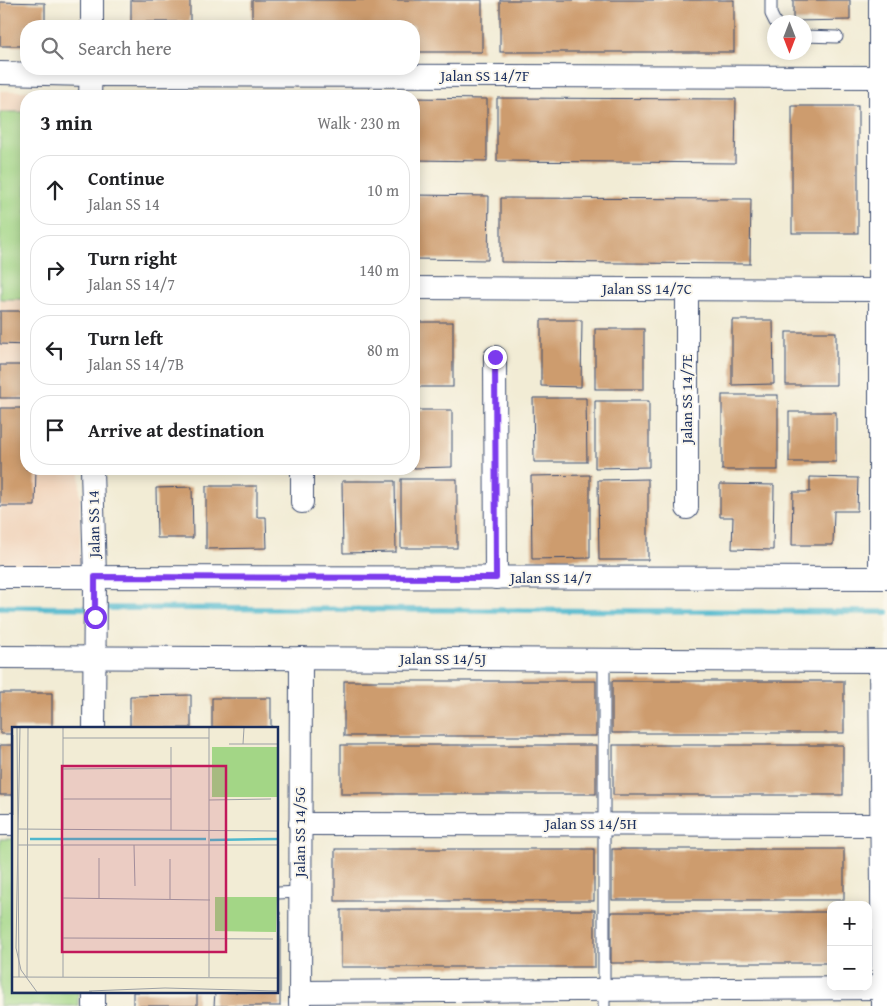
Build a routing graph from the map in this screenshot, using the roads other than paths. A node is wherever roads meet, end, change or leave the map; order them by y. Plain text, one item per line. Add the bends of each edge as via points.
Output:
1 (92, 0) edge
2 (772, 0) edge
3 (880, 0) edge
4 (772, 15) edge
5 (92, 20) edge
6 (812, 36) edge
7 (837, 37) dead end
8 (0, 73) edge
9 (20, 75) edge
10 (26, 75) edge
11 (880, 77) junction
12 (90, 80) edge
13 (420, 288) edge
14 (687, 289) junction
15 (880, 290) junction
16 (884, 343) edge
17 (495, 357) dead end
18 (92, 475) edge
19 (302, 475) edge
20 (302, 502) dead end
21 (687, 508) dead end
22 (0, 577) edge
23 (496, 578) junction
24 (884, 578) edge
25 (95, 598) junction
26 (0, 657) edge
27 (94, 657) junction
28 (301, 658) junction
29 (604, 660) junction
30 (883, 661) edge
31 (94, 727) edge
32 (300, 824) junction
33 (604, 824) junction
34 (881, 825) junction
35 (279, 892) edge
36 (300, 892) junction
37 (884, 986) edge
38 (604, 998) edge
39 (300, 999) edge

1 - 5 street
2 - 4 lane
3 - 11 street
6 - 7 lane
8 - 9 street, Jalan SS 14/7F
10 - 12 street, Jalan SS 14/7F
11 - 12 street, Jalan SS 14/7F
11 - 15 street
13 - 14 street, Jalan SS 14/7C
14 - 15 street, Jalan SS 14/7C
14 - 21 street, Jalan SS 14/7E
15 - 16 street
16 - 24 street
17 - 23 street
18 - 25 street, Jalan SS 14
19 - 20 street
22 - 25 street, Jalan SS 14/7
23 - 24 street, Jalan SS 14/7
23 - 25 street, Jalan SS 14/7
25 - 27 street, Jalan SS 14
26 - 27 street, Jalan SS 14/5J
27 - 28 street, Jalan SS 14/5J
27 - 31 street, Jalan SS 14
28 - 29 street, Jalan SS 14/5J
28 - 32 street, Jalan SS 14/5G
29 - 30 street, Jalan SS 14/5J
29 - 33 lane
30 - 34 street
32 - 33 street, Jalan SS 14/5H
32 - 36 street, Jalan SS 14/5G
33 - 34 street, Jalan SS 14/5H
33 - 38 lane
34 - 37 street
35 - 36 lane
36 - 39 street, Jalan SS 14/5G
37 - 38 street
38 - 39 street

